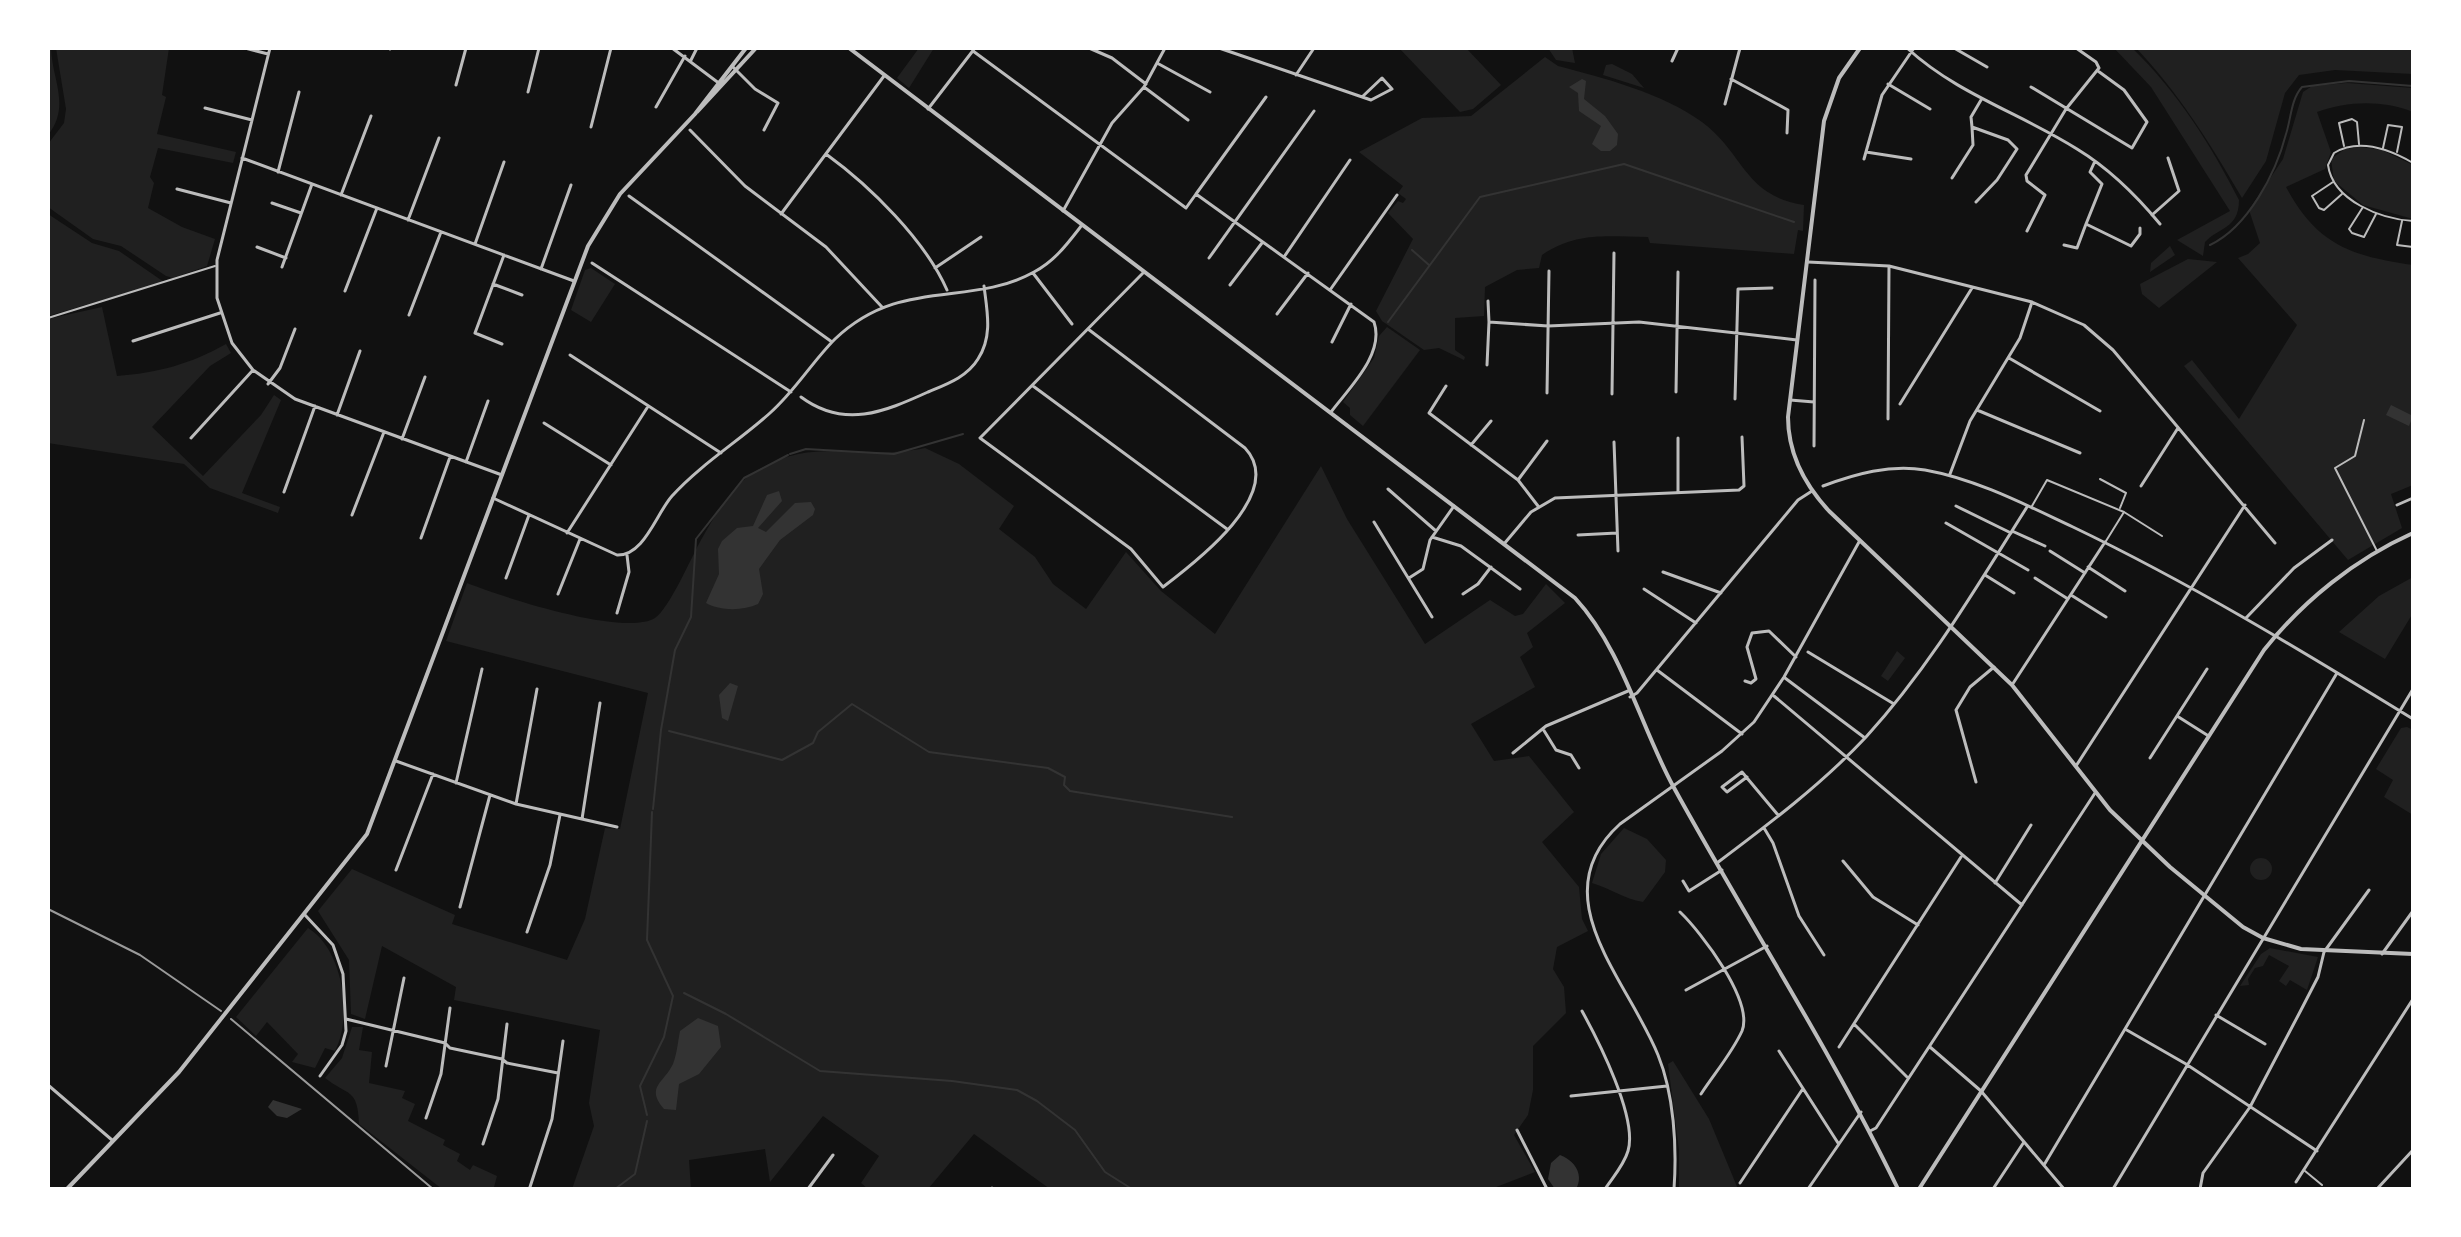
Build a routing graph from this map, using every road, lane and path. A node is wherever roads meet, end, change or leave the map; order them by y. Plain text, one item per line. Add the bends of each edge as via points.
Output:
1 (245, 48) edge
2 (270, 48) edge
3 (466, 48) edge
4 (539, 48) edge
5 (611, 48) edge
6 (672, 48) edge
7 (697, 48) edge
8 (746, 48) edge
9 (756, 48) edge
10 (849, 48) edge
11 (1089, 48) edge
12 (1165, 48) edge
13 (1219, 48) edge
14 (1241, 48) edge
15 (1314, 48) edge
16 (1678, 48) edge
17 (1740, 48) edge
18 (1860, 48) edge
19 (1954, 48) edge
20 (2076, 48) edge
21 (974, 49) edge
22 (1911, 49) edge
23 (268, 54) junction
24 (1237, 55) junction
25 (685, 56) junction
26 (691, 60) junction
27 (1672, 61) dead end
28 (1157, 63) junction
29 (1987, 67) dead end
30 (734, 68) junction
31 (2098, 71) junction
32 (1296, 75) junction
33 (884, 76) junction
34 (1731, 79) junction
35 (720, 84) junction
36 (1888, 84) junction
37 (456, 85) dead end
38 (1145, 85) junction
39 (2031, 87) dead end
40 (299, 92) dead end
41 (528, 92) dead end
42 (1210, 92) dead end
43 (1266, 97) dead end
44 (1362, 97) junction
45 (1981, 100) junction
46 (1725, 104) dead end
47 (656, 107) dead end
48 (205, 108) dead end
49 (928, 109) junction
50 (1930, 109) dead end
51 (2066, 109) junction
52 (1314, 111) dead end
53 (371, 116) dead end
54 (252, 120) junction
55 (1188, 120) dead end
56 (591, 127) dead end
57 (1972, 127) junction
58 (690, 130) dead end
59 (764, 130) dead end
60 (1787, 133) dead end
61 (2051, 133) junction
62 (439, 138) dead end
63 (1099, 145) junction
64 (2359, 145) junction
65 (2344, 147) junction
66 (2382, 149) junction
67 (1866, 152) junction
68 (826, 154) junction
69 (2397, 154) junction
70 (242, 158) junction
71 (2168, 158) dead end
72 (1864, 159) dead end
73 (1911, 159) dead end
74 (1350, 160) dead end
75 (2095, 161) junction
76 (504, 162) dead end
77 (2413, 163) edge
78 (278, 172) junction
79 (1952, 178) dead end
80 (2333, 181) junction
81 (312, 184) junction
82 (571, 185) dead end
83 (177, 189) dead end
84 (2343, 193) junction
85 (1196, 194) junction
86 (341, 195) junction
87 (1397, 195) dead end
88 (629, 196) dead end
89 (1976, 202) dead end
90 (231, 203) junction
91 (272, 203) dead end
92 (2363, 207) junction
93 (377, 208) junction
94 (1063, 211) junction
95 (2377, 212) junction
96 (301, 213) junction
97 (781, 214) junction
98 (2152, 215) junction
99 (408, 220) junction
100 (2402, 220) junction
101 (2413, 221) edge
102 (1235, 224) junction
103 (2086, 224) junction
104 (2160, 224) dead end
105 (1082, 225) junction
106 (2140, 228) dead end
107 (2027, 231) dead end
108 (441, 232) junction
109 (981, 237) dead end
110 (1262, 243) junction
111 (475, 244) junction
112 (2064, 245) dead end
113 (257, 247) dead end
114 (2413, 247) edge
115 (1614, 253) dead end
116 (504, 255) junction
117 (1284, 257) junction
118 (286, 258) junction
119 (1209, 258) dead end
120 (1807, 262) junction
121 (592, 263) dead end
122 (216, 265) junction
123 (1889, 266) junction
124 (282, 267) dead end
125 (935, 268) junction
126 (541, 269) junction
127 (1549, 271) dead end
128 (1144, 272) junction
129 (1678, 272) dead end
130 (1033, 273) junction
131 (1308, 273) junction
132 (1815, 280) dead end
133 (574, 281) junction
134 (493, 284) junction
135 (1230, 285) dead end
136 (984, 286) junction
137 (1973, 286) junction
138 (1772, 288) dead end
139 (1330, 290) junction
140 (345, 291) dead end
141 (948, 292) junction
142 (522, 295) dead end
143 (1488, 301) dead end
144 (2032, 302) junction
145 (1351, 304) junction
146 (882, 307) junction
147 (220, 313) junction
148 (1277, 314) dead end
149 (409, 315) dead end
150 (48, 318) edge
151 (1489, 322) junction
152 (1072, 324) dead end
153 (1614, 324) junction
154 (1677, 324) junction
155 (1548, 326) junction
156 (295, 329) dead end
157 (1088, 329) junction
158 (1737, 332) junction
159 (1797, 340) junction
160 (133, 341) dead end
161 (832, 342) junction
162 (1332, 342) dead end
163 (502, 344) dead end
164 (360, 351) dead end
165 (570, 355) dead end
166 (2009, 358) junction
167 (1487, 365) dead end
168 (253, 370) junction
169 (425, 377) dead end
170 (268, 384) junction
171 (1032, 385) junction
172 (1446, 386) dead end
173 (791, 392) junction
174 (1676, 392) dead end
175 (1547, 393) dead end
176 (1612, 394) dead end
177 (801, 397) dead end
178 (1735, 399) dead end
179 (1790, 400) junction
180 (488, 401) dead end
181 (1815, 402) junction
182 (1900, 404) dead end
183 (315, 406) junction
184 (648, 407) junction
185 (1977, 410) junction
186 (2100, 411) dead end
187 (1331, 413) junction
188 (337, 415) junction
189 (1888, 419) dead end
190 (2364, 420) dead end
191 (1491, 421) dead end
192 (544, 423) dead end
193 (2178, 428) junction
194 (384, 432) junction
195 (1742, 437) dead end
196 (191, 438) dead end
197 (1678, 438) dead end
198 (402, 439) junction
199 (1547, 441) dead end
200 (1614, 442) dead end
201 (1471, 445) junction
202 (1814, 446) dead end
203 (721, 453) junction
204 (2080, 453) dead end
205 (450, 457) junction
206 (466, 462) junction
207 (611, 465) junction
208 (502, 475) junction
209 (1949, 476) junction
210 (2100, 479) dead end
211 (1518, 480) junction
212 (1823, 486) dead end
213 (2141, 486) dead end
214 (1388, 489) dead end
215 (1678, 491) junction
216 (1812, 491) junction
217 (284, 492) dead end
218 (1616, 494) junction
219 (493, 498) junction
220 (2413, 498) edge
221 (2245, 505) junction
222 (2397, 505) dead end
223 (1454, 506) junction
224 (1538, 506) junction
225 (1956, 506) dead end
226 (2030, 507) junction
227 (2120, 510) junction
228 (2124, 512) junction
229 (352, 515) dead end
230 (529, 515) junction
231 (1374, 522) dead end
232 (1946, 523) dead end
233 (1227, 529) junction
234 (1436, 531) junction
235 (2012, 532) junction
236 (567, 533) junction
237 (1617, 533) junction
238 (2413, 533) edge
239 (1578, 535) dead end
240 (2162, 536) dead end
241 (1432, 537) junction
242 (421, 538) dead end
243 (580, 539) junction
244 (1860, 540) junction
245 (2332, 540) dead end
246 (2105, 542) junction
247 (2275, 543) dead end
248 (1504, 544) junction
249 (2045, 546) dead end
250 (1618, 551) dead end
251 (1999, 551) junction
252 (2050, 551) dead end
253 (2378, 552) junction
254 (627, 555) junction
255 (1491, 567) junction
256 (2088, 567) junction
257 (2028, 570) dead end
258 (1663, 572) dead end
259 (2085, 573) junction
260 (1985, 575) junction
261 (506, 578) dead end
262 (1409, 578) junction
263 (2035, 578) dead end
264 (2191, 588) junction
265 (1520, 589) dead end
266 (1644, 589) dead end
267 (2125, 591) dead end
268 (1721, 593) junction
269 (2014, 593) dead end
270 (558, 594) dead end
271 (1463, 594) dead end
272 (2070, 597) junction
273 (617, 613) dead end
274 (1432, 617) dead end
275 (2106, 617) dead end
276 (2246, 618) junction
277 (1696, 623) junction
278 (1952, 627) junction
279 (2276, 634) junction
280 (1808, 652) dead end
281 (1796, 657) junction
282 (1994, 667) junction
283 (482, 669) dead end
284 (2207, 669) dead end
285 (1657, 670) junction
286 (2337, 673) junction
287 (1784, 677) junction
288 (1745, 681) dead end
289 (2012, 685) junction
290 (537, 689) dead end
291 (2413, 689) edge
292 (1629, 694) junction
293 (1773, 695) junction
294 (600, 703) dead end
295 (1894, 704) junction
296 (2400, 711) junction
297 (2177, 716) junction
298 (2413, 719) edge
299 (1542, 728) junction
300 (1742, 734) junction
301 (2207, 735) junction
302 (1865, 738) junction
303 (1513, 753) dead end
304 (1845, 757) junction
305 (2150, 758) dead end
306 (396, 761) junction
307 (2076, 766) junction
308 (1579, 768) dead end
309 (433, 774) junction
310 (1747, 777) junction
311 (1976, 782) dead end
312 (456, 783) junction
313 (1672, 784) junction
314 (2095, 793) junction
315 (490, 795) junction
316 (516, 804) junction
317 (560, 815) junction
318 (1778, 815) junction
319 (582, 819) junction
320 (2031, 825) dead end
321 (617, 827) dead end
322 (1764, 828) junction
323 (2141, 841) junction
324 (1961, 857) junction
325 (1843, 861) dead end
326 (1717, 863) junction
327 (396, 870) dead end
328 (1722, 870) junction
329 (1683, 881) dead end
330 (1995, 883) junction
331 (2369, 890) dead end
332 (2204, 896) junction
333 (2022, 905) junction
334 (460, 907) dead end
335 (2413, 911) edge
336 (1680, 912) dead end
337 (305, 915) junction
338 (1918, 925) junction
339 (527, 932) dead end
340 (2263, 938) junction
341 (1767, 946) junction
342 (2324, 952) junction
343 (2382, 954) junction
344 (2413, 954) edge
345 (1824, 955) dead end
346 (1723, 970) junction
347 (404, 978) dead end
348 (1686, 990) dead end
349 (2413, 999) edge
350 (450, 1008) dead end
351 (1582, 1011) dead end
352 (2216, 1015) junction
353 (346, 1019) junction
354 (507, 1024) dead end
355 (1854, 1024) junction
356 (394, 1029) junction
357 (2125, 1029) junction
358 (563, 1041) dead end
359 (445, 1043) junction
360 (2265, 1044) dead end
361 (1839, 1047) dead end
362 (1930, 1047) junction
363 (1779, 1051) dead end
364 (502, 1059) junction
365 (2186, 1064) junction
366 (386, 1066) dead end
367 (558, 1073) junction
368 (320, 1076) dead end
369 (1909, 1078) junction
370 (48, 1085) edge
371 (1667, 1086) junction
372 (1802, 1090) junction
373 (1618, 1091) junction
374 (1981, 1091) junction
375 (1701, 1094) dead end
376 (1571, 1096) dead end
377 (2250, 1107) junction
378 (1861, 1112) junction
379 (426, 1118) dead end
380 (1517, 1130) dead end
381 (1870, 1131) junction
382 (114, 1141) junction
383 (2024, 1142) junction
384 (1838, 1143) junction
385 (483, 1144) dead end
386 (2317, 1151) junction
387 (2413, 1151) edge
388 (833, 1155) dead end
389 (2044, 1165) junction
390 (2304, 1170) junction
391 (2296, 1182) dead end
392 (1740, 1183) dead end
393 (2322, 1185) dead end
394 (530, 1187) edge
395 (774, 1188) edge
396 (67, 1189) edge
397 (759, 1189) edge
398 (808, 1189) edge
399 (1547, 1189) edge
400 (1605, 1189) edge
401 (1674, 1189) edge
402 (1808, 1189) edge
403 (1898, 1189) edge
404 (1919, 1189) edge
405 (1993, 1189) edge
406 (2064, 1189) edge
407 (2113, 1189) edge
408 (2200, 1189) edge
409 (2377, 1189) edge

1 - 23 street
2 - 23 street
3 - 37 street
4 - 41 street
5 - 56 street
6 - 25 street
7 - 26 street
8 - 30 street
9 - 30 street
10 - 33 street
11 - 38 street via 1112,58
12 - 28 street
13 - 24 street
14 - 24 street
15 - 32 street
16 - 27 street
17 - 34 street
18 - 120 street via 1827,107
19 - 29 street
20 - 31 street via 2098,64
21 - 49 street
21 - 63 street
22 - 36 street
22 - 45 street via 1945,79
23 - 54 street
24 - 32 street
25 - 26 street
25 - 47 street
26 - 35 street
28 - 38 street
28 - 42 street
30 - 35 street
30 - 59 street via 778,103
31 - 51 street
31 - 51 street via 2124,90 2147,121 2133,147
32 - 44 street
33 - 49 street
33 - 68 street
34 - 46 street
34 - 60 street via 1787,108
35 - 133 street via 620,194
36 - 50 street
36 - 67 street
38 - 55 street
38 - 63 street
39 - 51 street
40 - 78 street
43 - 85 street
44 - 44 street via 1371,100 1392,89 1382,78
45 - 57 street via 1971,117
45 - 61 street
48 - 54 street
49 - 94 street
51 - 61 street
52 - 102 street
53 - 86 street
54 - 70 street
57 - 79 street via 1973,145
57 - 89 street via 2017,147
58 - 97 street
61 - 75 street
61 - 107 street via 2026,177 2045,195
62 - 99 street
63 - 85 street via 1186,208
63 - 94 street
64 - 65 lane
64 - 65 lane via 2357,122 2352,119 2339,123
64 - 66 lane
65 - 80 lane via 2330,159
66 - 69 lane
66 - 69 lane via 2388,125 2402,127
67 - 72 street
67 - 73 street
68 - 97 street
68 - 125 street via 873,193
69 - 77 lane
70 - 78 street
70 - 90 street
71 - 98 street via 2179,191
74 - 117 street
75 - 98 street
75 - 103 street via 2090,172 2102,184
76 - 111 street
78 - 81 street
80 - 84 lane
80 - 84 lane via 2314,192 2319,208 2324,210
81 - 86 street
81 - 96 street
82 - 126 street
83 - 90 street
84 - 92 lane
85 - 102 street
86 - 93 street
87 - 139 street
88 - 161 street
90 - 122 street
91 - 96 street
92 - 95 lane
92 - 95 lane via 2349,229 2361,237
93 - 99 street
93 - 140 street
94 - 105 street
95 - 100 lane
96 - 118 street
97 - 146 street via 845,265
98 - 104 street
99 - 108 street
100 - 101 lane
100 - 114 lane via 2397,245
102 - 110 street
102 - 119 street
103 - 106 street via 2131,246
103 - 112 street via 2076,249
105 - 128 street
105 - 130 street
108 - 111 street
108 - 149 street
109 - 125 street
110 - 117 street
110 - 135 street
111 - 116 street
113 - 118 street
115 - 153 street
116 - 126 street
116 - 134 street
117 - 131 street
118 - 124 street
120 - 123 street
120 - 159 street
121 - 173 street
122 - 147 street
122 - 150 lane
123 - 137 street
123 - 189 street
125 - 141 street
126 - 133 street
127 - 155 street
128 - 157 street
128 - 187 street
129 - 154 street
130 - 136 street
130 - 152 street
131 - 139 street
131 - 148 street
132 - 181 street
133 - 208 street
134 - 142 street
134 - 163 street via 475,333
136 - 141 street
136 - 177 street via 986,341 973,365 956,380 871,415 831,413
137 - 144 street
137 - 182 street
138 - 158 street via 1738,289
139 - 145 street
141 - 146 street
143 - 151 street
144 - 166 street
144 - 193 street via 2067,315 2099,337
145 - 162 street
145 - 187 street via 1374,322 1376,339 1371,356
146 - 161 street
147 - 160 street
147 - 168 street via 232,343
151 - 155 street
151 - 167 street
153 - 154 street
153 - 155 street
153 - 176 street
154 - 158 street
154 - 174 street
155 - 175 street
156 - 170 street
157 - 171 street
157 - 233 street via 1252,455 1257,484
158 - 159 street
158 - 178 street
159 - 179 street
161 - 173 street
164 - 188 street
165 - 184 street
166 - 185 street
166 - 186 street
168 - 170 street
168 - 196 street
169 - 198 street
170 - 183 street
171 - 233 street
171 - 233 street via 980,438 1131,549 1163,587 1212,548
172 - 201 street via 1429,413
173 - 203 street
179 - 181 street
179 - 216 street via 1791,443
180 - 206 street
181 - 202 street
183 - 188 street
183 - 217 street
184 - 203 street
184 - 207 street
185 - 204 street
185 - 209 street
187 - 223 street
188 - 194 street
190 - 253 lane via 2355,456 2335,468
191 - 201 street
192 - 207 street
193 - 213 street
193 - 221 street
194 - 198 street
194 - 229 street
195 - 215 street via 1744,486
197 - 215 street
198 - 205 street
199 - 211 street
200 - 218 street
201 - 211 street
203 - 254 street via 672,496
205 - 206 street
205 - 242 street
206 - 208 street
207 - 236 street
208 - 219 street
209 - 212 street via 1886,470
209 - 226 street
210 - 227 lane via 2126,494
211 - 224 street
214 - 234 street
215 - 218 street
216 - 244 street
216 - 268 street via 1798,500
218 - 224 street via 1568,496
218 - 237 street
219 - 230 street
219 - 306 street
220 - 222 street
221 - 247 street
221 - 264 street
223 - 234 street
223 - 248 street
224 - 248 street
225 - 235 street
226 - 227 lane via 2047,480
226 - 235 street
226 - 246 street
227 - 228 lane
228 - 240 lane
228 - 246 lane
230 - 236 street
230 - 261 street
231 - 262 street
232 - 251 street
234 - 241 street
235 - 249 street
235 - 251 street
236 - 243 street
237 - 239 street
237 - 250 street
238 - 253 street
241 - 255 street via 1461,546
241 - 262 street via 1423,569
243 - 254 street
243 - 270 street
244 - 278 street
244 - 281 street
245 - 276 street via 2286,576
246 - 256 street
246 - 264 street
248 - 292 street via 1589,612
251 - 257 street
251 - 260 street
252 - 259 street
253 - 279 street via 2324,589
254 - 273 street via 629,572
255 - 265 street
255 - 271 street
256 - 259 street
256 - 267 street
258 - 268 street
259 - 272 street
260 - 269 street
260 - 278 street
262 - 274 street
263 - 272 street
264 - 276 street
264 - 307 street
266 - 277 street
268 - 277 street
272 - 275 street
272 - 289 street
276 - 279 street
277 - 285 street
278 - 282 street
278 - 295 street
279 - 286 street
279 - 301 street
280 - 295 street
281 - 287 street
281 - 288 street via 1769,631 1752,633 1747,647 1756,679
282 - 289 street
282 - 311 street via 1970,687 1956,710
283 - 312 street
284 - 297 street
285 - 292 street via 1637,693
285 - 300 street
286 - 296 street
286 - 332 street
287 - 293 street
287 - 302 street
289 - 307 street
290 - 316 street
291 - 296 street
292 - 299 street
292 - 313 street
293 - 300 street
293 - 304 street
294 - 319 street
295 - 302 street
296 - 298 street
296 - 340 street
297 - 301 street
297 - 305 street
299 - 303 street
299 - 308 street via 1556,750 1571,755
300 - 313 street
301 - 323 street
302 - 304 street
304 - 318 street
304 - 324 street
306 - 309 street
306 - 337 street via 367,834
307 - 314 street
309 - 312 street
309 - 327 street
310 - 310 street via 1742,772 1722,787 1727,792
310 - 318 street
312 - 315 street
313 - 326 street
313 - 371 street via 1606,837 1589,867 1586,887 1593,929 1658,1054
314 - 323 street
314 - 333 street
315 - 316 street
315 - 334 street
316 - 317 street
317 - 319 street
317 - 339 street via 547,877
318 - 322 street
319 - 321 street
320 - 330 street
322 - 326 street
322 - 345 street via 1799,916
323 - 332 street
323 - 374 street
324 - 330 street
324 - 338 street
325 - 338 street via 1873,897
326 - 328 street
328 - 329 street via 1689,891
328 - 341 street
330 - 333 street
331 - 342 street
332 - 340 street
332 - 357 street
333 - 362 street
335 - 343 street
336 - 346 street via 1704,937
337 - 353 street via 339,957
337 - 382 street via 179,1072
338 - 355 street
340 - 342 street
340 - 352 street
341 - 346 street
341 - 378 street
342 - 343 street
342 - 377 street via 2314,987
343 - 344 street
346 - 348 street
346 - 375 street via 1744,1020
347 - 356 street
349 - 386 street
350 - 359 street
351 - 373 street via 1611,1062
352 - 360 street
352 - 365 street
353 - 356 street
353 - 368 street via 342,1045
354 - 364 street
355 - 361 street
355 - 369 street
356 - 359 street
356 - 366 street
357 - 365 street
357 - 389 street
358 - 367 street
359 - 364 street
359 - 379 street
362 - 369 street
362 - 374 street
363 - 372 street
364 - 367 street
364 - 385 street via 498,1099
365 - 377 street
365 - 407 street
367 - 394 street via 552,1119
369 - 381 street
370 - 382 street
371 - 373 street
371 - 401 street
372 - 384 street
372 - 392 street
373 - 376 street
373 - 400 street via 1629,1147
374 - 383 street
374 - 404 street
377 - 386 street
377 - 408 street via 2203,1173
378 - 381 street
378 - 384 street
380 - 399 street
381 - 403 street
382 - 396 street
383 - 389 street
383 - 405 street
384 - 402 street
386 - 390 street
387 - 409 street
388 - 398 street
389 - 406 street
390 - 391 street
390 - 393 lane
395 - 397 street

